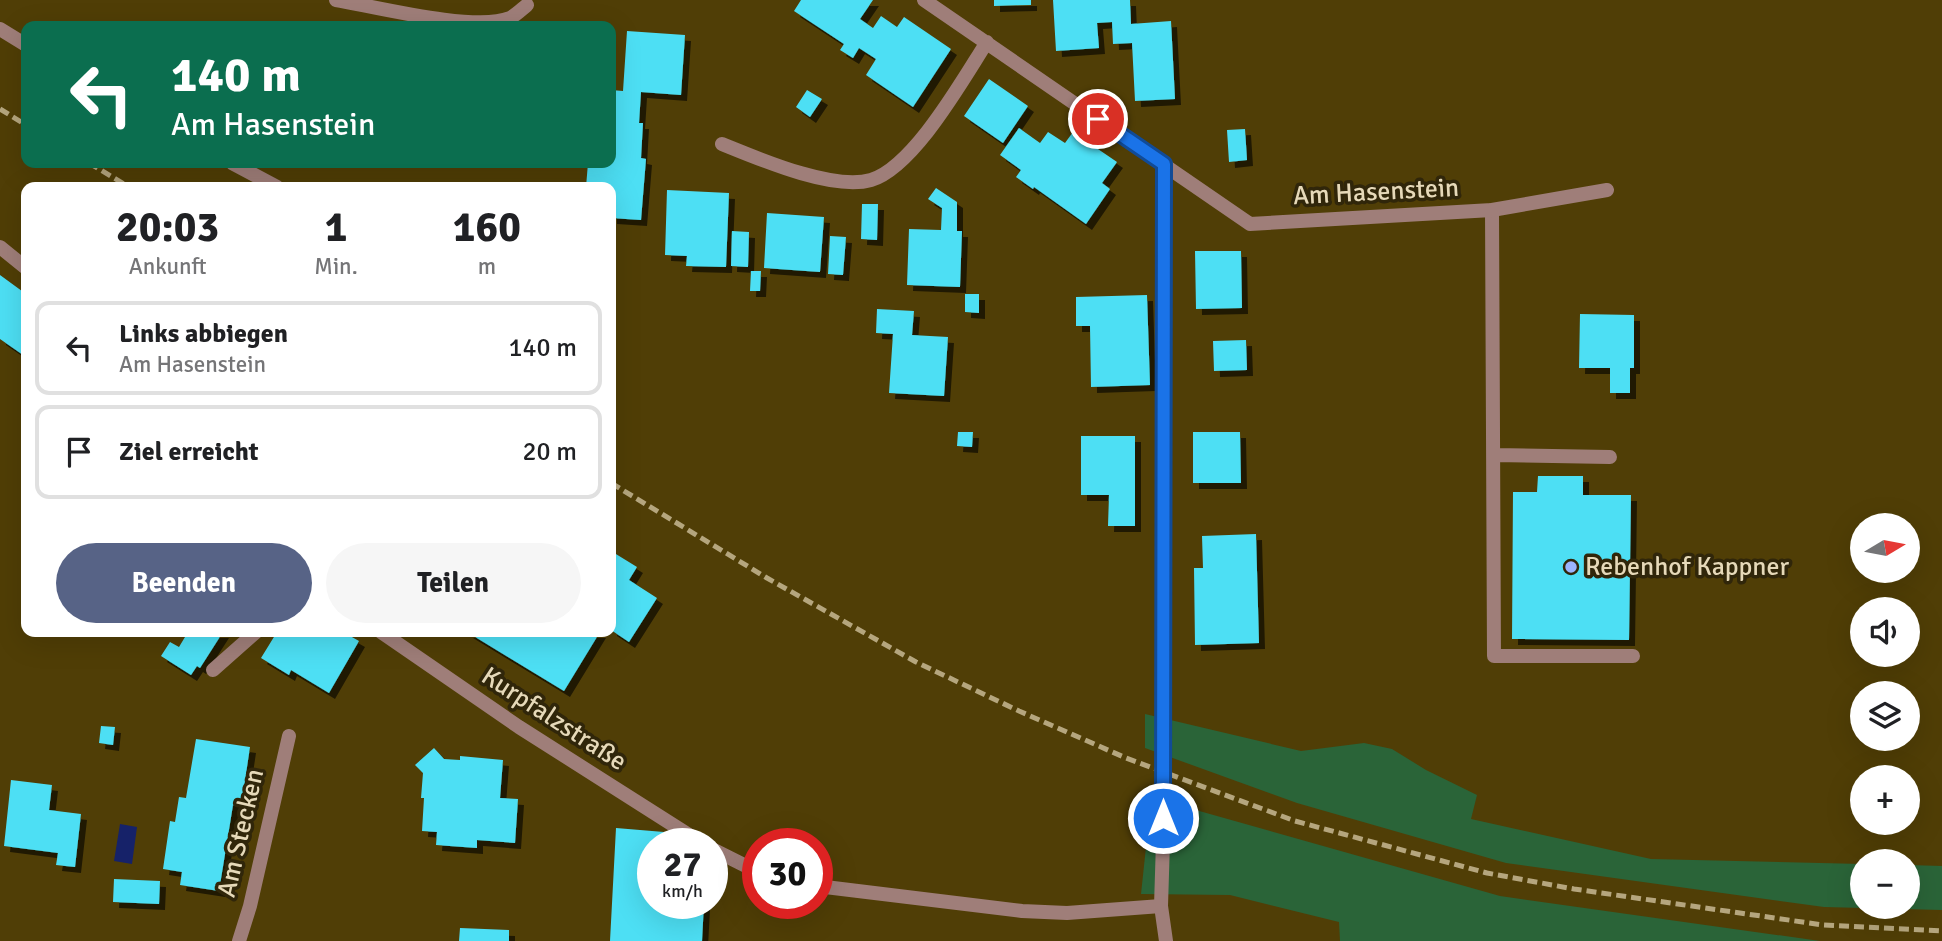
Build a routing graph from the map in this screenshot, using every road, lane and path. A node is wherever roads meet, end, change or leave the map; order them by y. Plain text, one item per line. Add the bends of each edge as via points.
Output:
1 (336, 0) edge
2 (924, 0) edge
3 (527, 5) dead end
4 (457, 21) edge
5 (497, 21) edge
6 (0, 29) edge
7 (21, 42) edge
8 (987, 42) junction
9 (722, 144) dead end
10 (1164, 164) junction
11 (242, 168) edge
12 (268, 182) edge
13 (1607, 190) dead end
14 (1492, 209) junction
15 (0, 247) edge
16 (21, 264) edge
17 (1494, 456) junction
18 (1610, 457) dead end
19 (250, 637) edge
20 (388, 637) edge
21 (1633, 656) dead end
22 (213, 670) dead end
23 (289, 736) dead end
24 (678, 828) edge
25 (833, 888) edge
26 (1161, 906) junction
27 (239, 941) edge
28 (1166, 941) edge

1 - 4 street
2 - 8 street, Am Hasenstein
3 - 5 street
6 - 7 street
8 - 9 street via 912,151 890,171 871,180 851,182 790,169
8 - 10 street, Am Hasenstein
10 - 14 street, Am Hasenstein via 1250,224
10 - 26 street, bridge
11 - 12 street
13 - 14 street, Am Hasenstein
14 - 17 street
15 - 16 street
17 - 18 street
17 - 21 street via 1494,656
19 - 22 street
20 - 24 street, Kurpfalzstraße
23 - 27 street, Am Stecken
25 - 26 street via 1067,913
26 - 28 street

